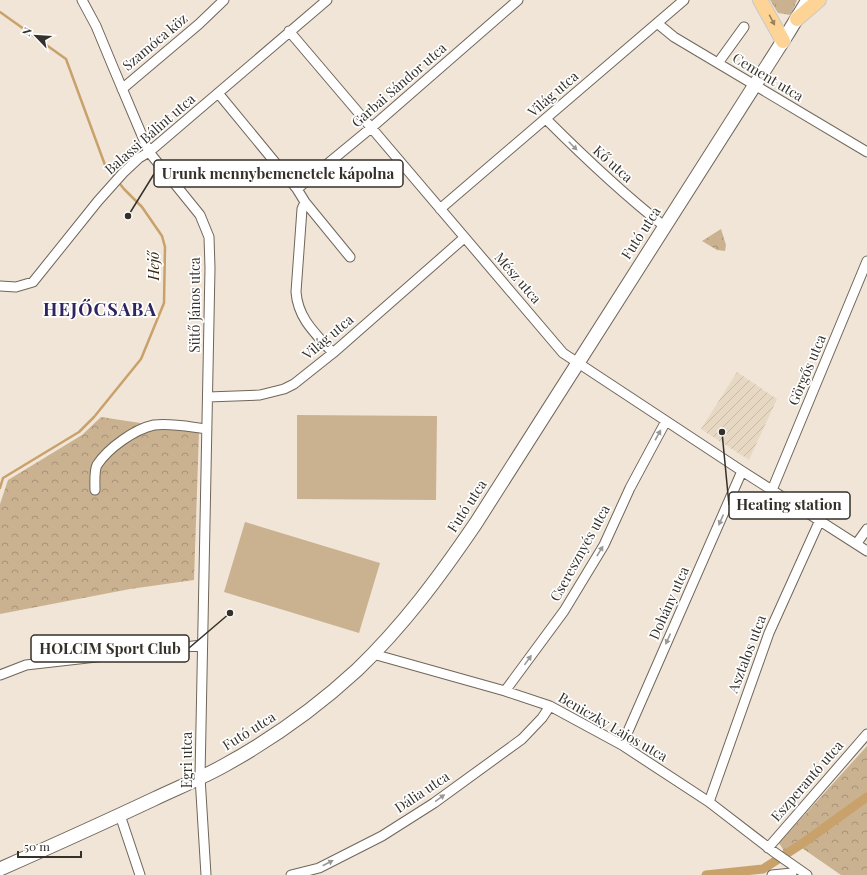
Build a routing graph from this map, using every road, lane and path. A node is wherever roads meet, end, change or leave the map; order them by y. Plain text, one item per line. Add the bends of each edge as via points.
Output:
1 (82, 0) edge
2 (224, 0) edge
3 (327, 0) edge
4 (518, 0) edge
5 (684, 0) edge
6 (760, 0) edge
7 (808, 0) edge
8 (820, 0) edge
9 (796, 18) junction
10 (657, 23) junction
11 (744, 27) dead end
12 (289, 31) junction
13 (782, 41) junction
14 (718, 63) junction
15 (754, 85) junction
16 (122, 89) junction
17 (218, 93) junction
18 (546, 118) junction
19 (371, 128) junction
20 (149, 152) junction
21 (867, 152) edge
22 (297, 189) junction
23 (305, 202) junction
24 (440, 210) junction
25 (664, 226) junction
26 (464, 238) junction
27 (350, 257) dead end
28 (867, 261) edge
29 (865, 274) edge
30 (0, 286) edge
31 (333, 352) junction
32 (577, 363) junction
33 (208, 397) junction
34 (666, 421) junction
35 (207, 429) junction
36 (742, 471) junction
37 (94, 490) dead end
38 (772, 490) junction
39 (820, 520) junction
40 (867, 530) edge
41 (857, 543) junction
42 (867, 551) edge
43 (202, 645) junction
44 (373, 654) junction
45 (0, 674) edge
46 (505, 691) junction
47 (550, 706) junction
48 (867, 734) edge
49 (622, 745) junction
50 (200, 777) junction
51 (709, 802) junction
52 (120, 815) junction
53 (771, 850) junction
54 (0, 869) edge
55 (791, 869) edge
56 (140, 875) edge
57 (206, 875) edge
58 (291, 875) edge
59 (772, 875) edge
60 (807, 875) edge

1 - 16 street, Sütő János utca via 96,26
2 - 16 street, Szamóca köz
3 - 12 street, Balassi Bálint utca
4 - 19 street, Garbai Sándor utca
5 - 10 street, Világ utca
6 -> 13 main road
7 - 9 main road, Futó utca
8 - 9 main road
9 - 13 main road, Futó utca
10 - 14 street, Cement utca via 674,37
10 - 18 street, Világ utca
11 - 14 street
12 - 17 street, Balassi Bálint utca
12 - 19 street, Mész utca
13 - 15 main road, Futó utca
14 - 15 street, Cement utca
15 - 21 street, Cement utca
15 - 25 main road, Futó utca
16 - 20 street, Sütő János utca
17 - 20 street, Balassi Bálint utca
17 - 22 street
18 - 24 street, Világ utca
18 -> 25 street, Kő utca via 628,197
19 - 22 street, Garbai Sándor utca
19 - 24 street, Mész utca
20 - 30 street, Balassi Bálint utca via 123,173 33,282 16,287
20 - 33 street, Sütő János utca via 200,215 209,237
22 - 23 street
23 - 27 street
23 - 31 street via 302,209 297,303 309,327
24 - 26 street, Mész utca
25 - 32 main road, Futó utca
26 - 31 street, Világ utca
26 - 32 street, Mész utca via 563,353
28 - 29 street, Görgős utca
29 - 38 street, Görgős utca
31 - 33 street, Világ utca via 294,384 284,389 260,395
32 - 34 street, Mész utca
32 - 44 main road, Futó utca via 443,571 399,627
33 - 35 street, Sütő János utca
34 - 36 street, Mész utca
46 -> 34 street, Cseresznyés utca via 564,611 604,545 630,488
35 - 37 street via 154,425 125,438 96,466
35 - 43 street, Sütő János utca
36 - 38 street, Mész utca
36 -> 49 street, Dohány utca
38 - 39 street, Mész utca
39 - 41 street, Mész utca
39 - 51 street, Asztalos utca via 769,633
40 - 41 street
41 - 42 street, Mész utca
43 - 45 street via 26,665
43 - 50 street, Egri utca
44 - 46 street, Beniczky Lajos utca
44 - 50 main road, Futó utca via 309,711 254,748
46 - 47 street, Beniczky Lajos utca
47 - 49 street, Beniczky Lajos utca
58 -> 47 street, Dália utca via 319,868 382,836 434,803 522,739
48 - 53 street, Eszperantó utca
49 - 51 street, Beniczky Lajos utca
50 - 52 main road, Futó utca
50 - 57 street, Egri utca
51 - 53 street, Beniczky Lajos utca
52 - 54 main road, Futó utca
52 - 56 street
53 - 55 street, Beniczky Lajos utca
55 - 59 street
55 - 60 street, Beniczky Lajos utca

